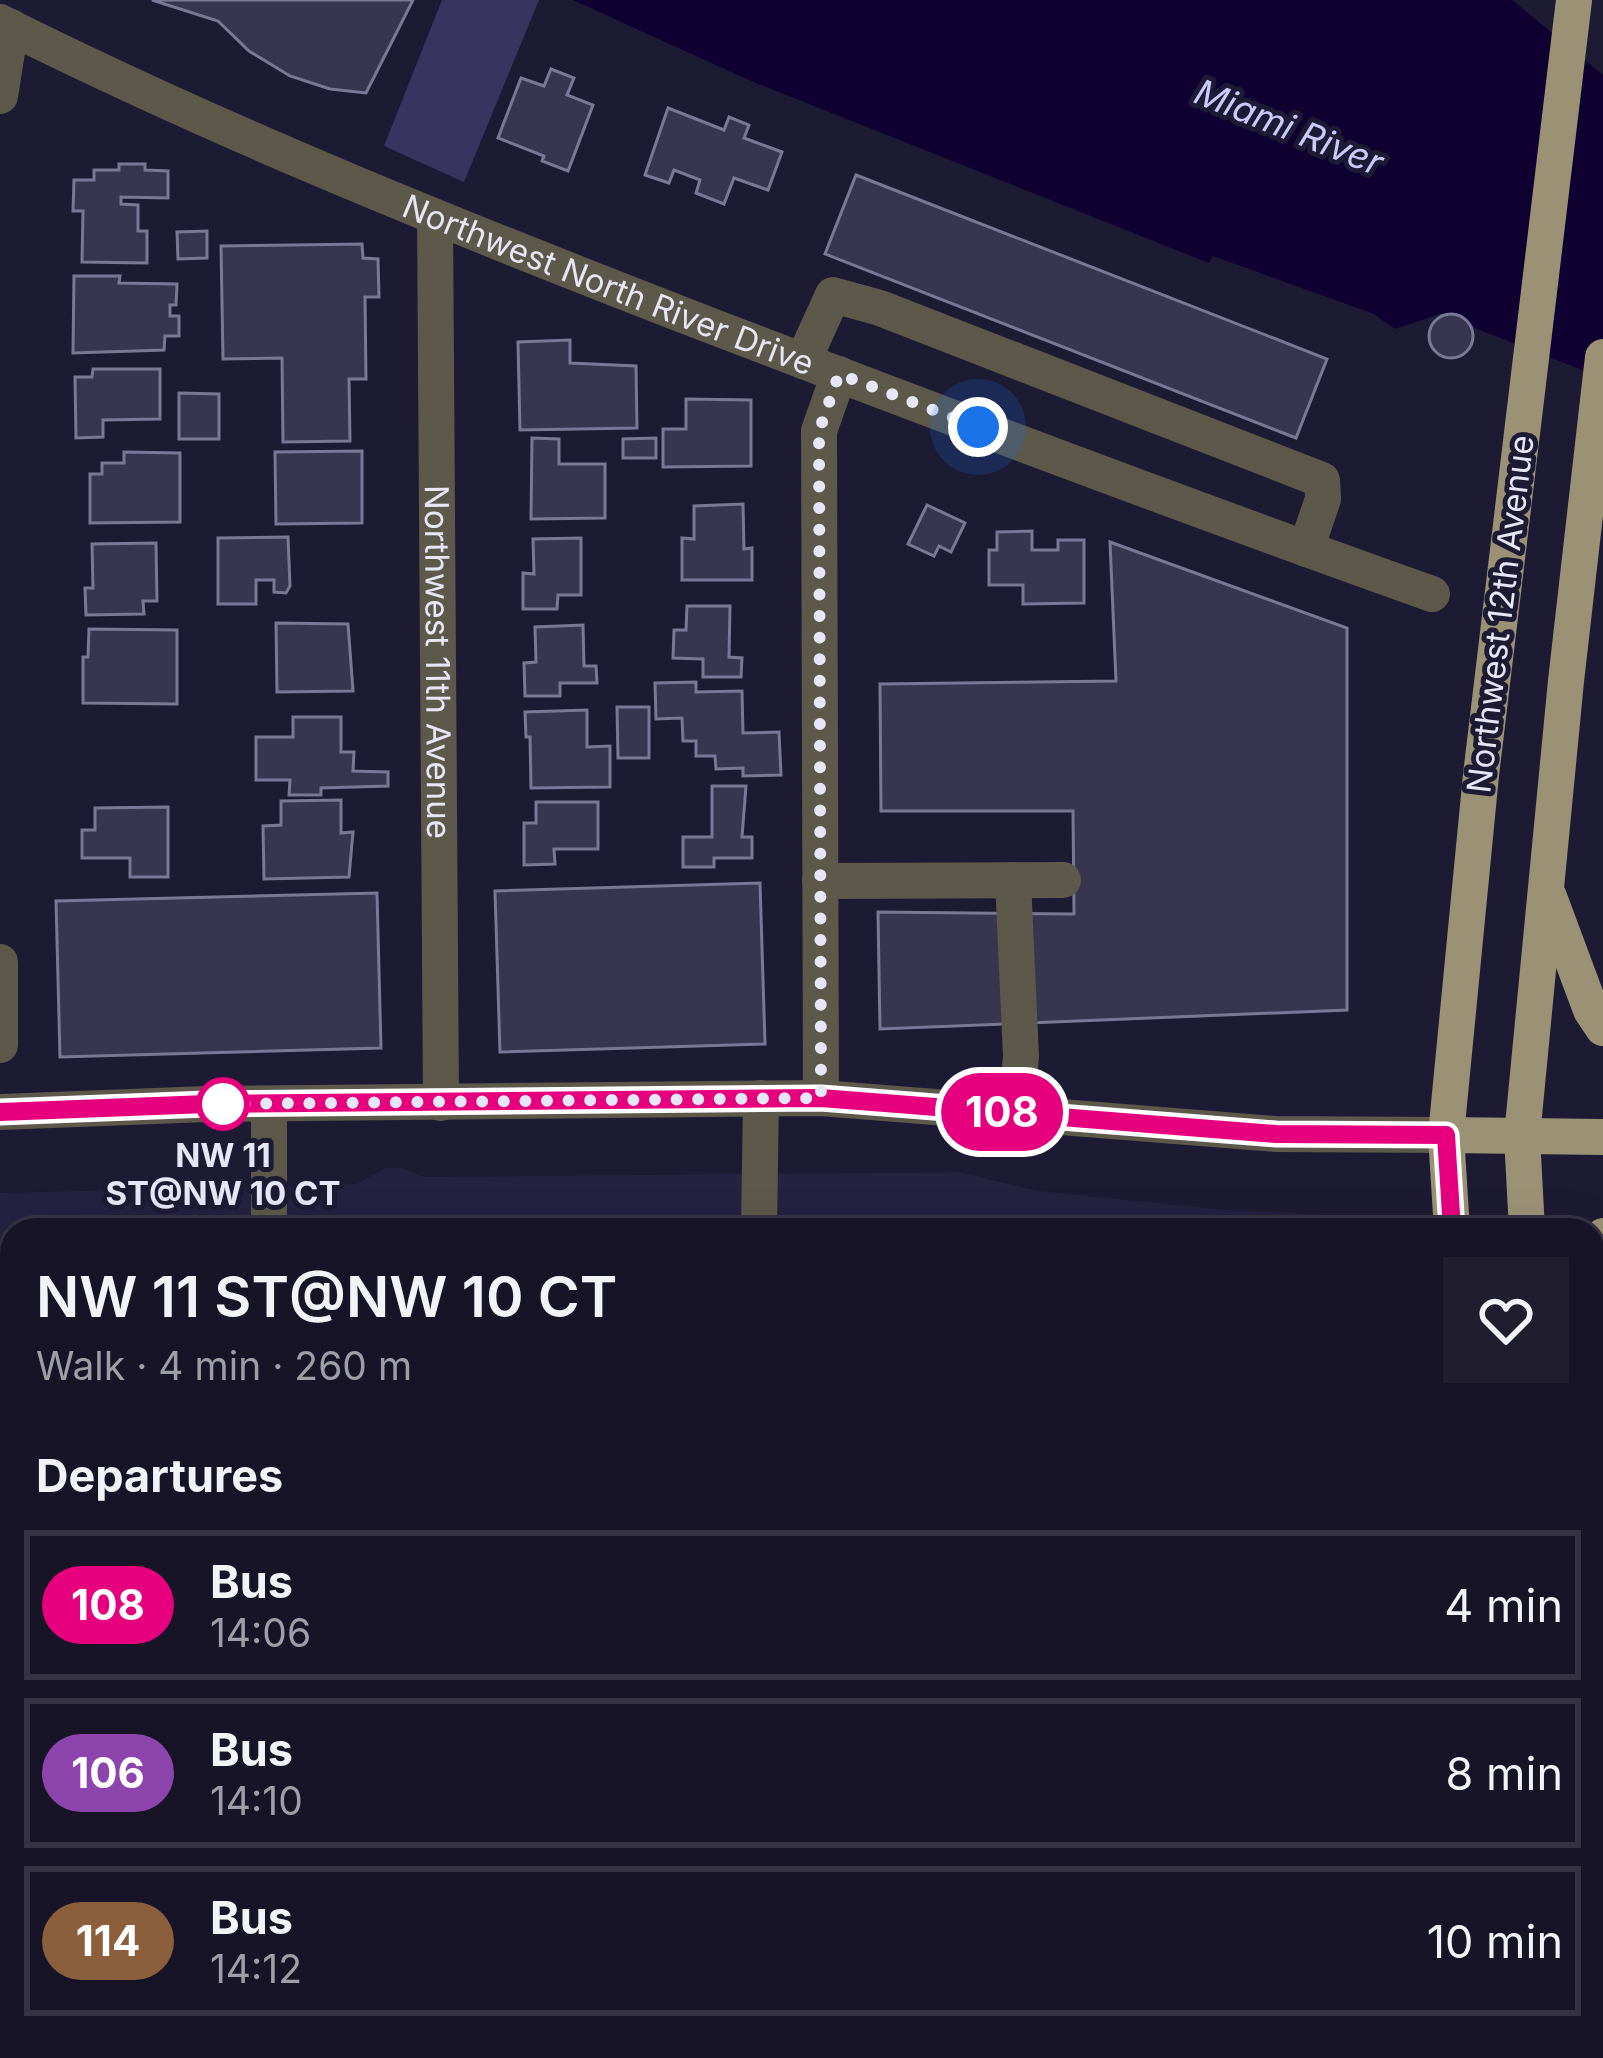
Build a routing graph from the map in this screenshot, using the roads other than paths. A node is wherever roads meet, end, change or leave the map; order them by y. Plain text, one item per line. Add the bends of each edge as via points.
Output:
1 (1574, 0) edge
2 (6, 24) edge
3 (0, 95) edge
4 (435, 218) junction
5 (1603, 357) edge
6 (803, 361) junction
7 (839, 374) junction
8 (1306, 550) junction
9 (1432, 594) dead end
10 (1013, 880) junction
11 (1063, 880) dead end
12 (820, 881) junction
13 (1546, 888) junction
14 (0, 962) edge
15 (1603, 1028) edge
16 (0, 1045) edge
17 (760, 1098) junction
18 (821, 1098) junction
19 (441, 1103) junction
20 (269, 1104) junction
21 (0, 1112) edge
22 (1016, 1114) junction
23 (1446, 1135) junction
24 (1522, 1136) junction
25 (1603, 1137) edge
26 (268, 1218) edge
27 (759, 1218) edge
28 (1451, 1218) edge
29 (1526, 1218) edge

1 - 23 main road, Northwest 12th Avenue via 1492,672
2 - 3 street
2 - 4 street, Northwest North River Drive via 137,90
4 - 6 street, Northwest North River Drive
4 - 19 street, Northwest 11th Avenue
5 - 13 main road
6 - 7 street, Northwest North River Drive
6 - 8 street via 833,295 880,308 1322,480
7 - 8 street, Northwest North River Drive
7 - 12 street via 819,431
8 - 9 street, Northwest North River Drive
10 - 11 street
10 - 12 street
10 - 22 street
12 - 18 street
13 - 15 main road
13 - 24 main road
14 - 16 street
17 - 18 street
17 - 19 street
17 - 27 street
18 - 22 street
19 - 20 street
20 - 21 street
20 - 26 street
22 - 23 street via 1276,1134
23 - 24 main road
23 - 28 main road, Northwest 12th Avenue
24 - 25 main road
24 - 29 main road

